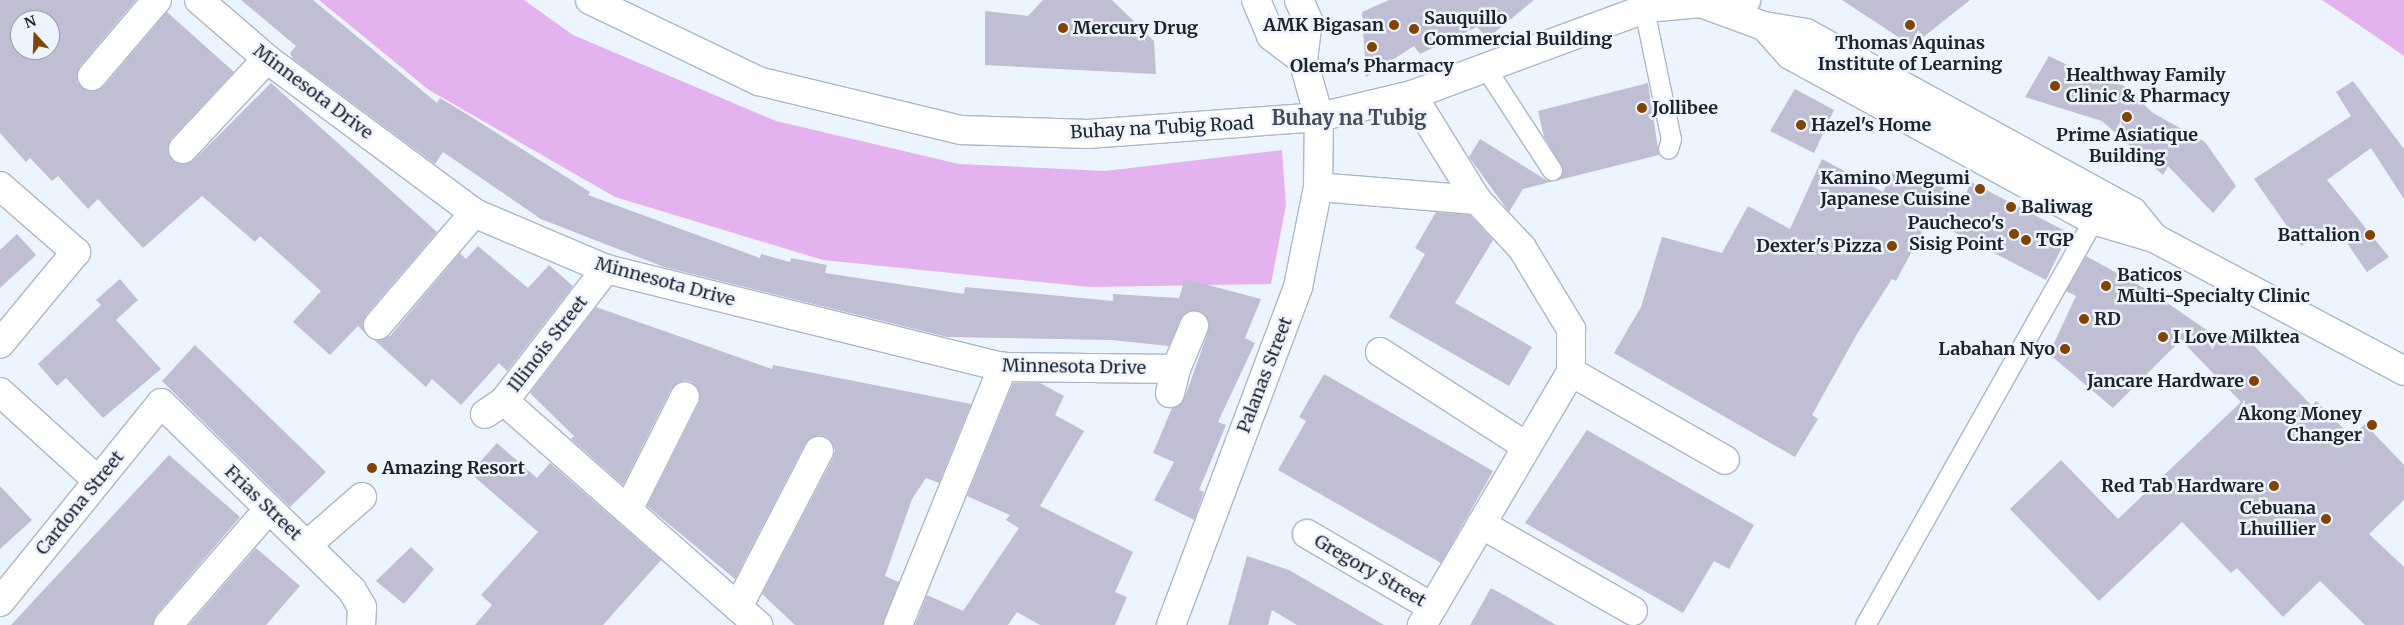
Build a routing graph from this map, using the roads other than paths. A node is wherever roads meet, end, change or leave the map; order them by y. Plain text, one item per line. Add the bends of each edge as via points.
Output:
1 (157, 0) edge
2 (199, 0) edge
3 (590, 0) edge
4 (1256, 0) edge
5 (1300, 0) edge
6 (1674, 1) edge
7 (1644, 6) edge
8 (1740, 7) edge
9 (1764, 26) junction
10 (268, 59) junction
11 (1303, 60) junction
12 (1485, 67) junction
13 (92, 76) dead end
14 (1412, 95) junction
15 (1319, 117) junction
16 (183, 149) dead end
17 (1668, 149) dead end
18 (1552, 170) dead end
19 (0, 186) edge
20 (1318, 187) junction
21 (1477, 200) junction
22 (474, 213) junction
23 (2093, 220) junction
24 (2154, 238) junction
25 (606, 269) junction
26 (378, 325) dead end
27 (1194, 326) dead end
28 (0, 344) edge
29 (1380, 352) dead end
30 (1003, 368) junction
31 (2404, 371) edge
32 (1571, 372) junction
33 (0, 392) edge
34 (685, 396) dead end
35 (160, 403) joint
36 (1526, 446) junction
37 (819, 451) dead end
38 (1725, 460) dead end
39 (98, 481) junction
40 (362, 496) dead end
41 (268, 510) junction
42 (628, 510) junction
43 (1481, 524) junction
44 (1307, 534) dead end
45 (307, 545) junction
46 (1, 600) edge
47 (738, 607) junction
48 (1633, 612) dead end
49 (362, 616) edge
50 (1427, 616) edge
51 (168, 625) edge
52 (758, 625) edge
53 (898, 625) edge
54 (1171, 625) edge
55 (1866, 625) edge

1 - 13 street
2 - 10 street, Minnesota Drive
3 - 15 street, Buhay na Tubig Road via 758,81 961,130 1088,134
4 - 11 street via 1271,36
5 - 11 street via 1308,20
6 - 7 street, Buhay na Tubig Road
6 - 8 street, Buhay na Tubig Road
7 - 12 street, Buhay na Tubig Road
7 - 17 lane via 1671,139
8 - 9 street, Buhay na Tubig Road
9 - 23 street, Buhay na Tubig Road via 1790,55
9 - 24 street, Buhay na Tubig Road via 1806,33 2133,212
10 - 16 street
10 - 22 street, Minnesota Drive
11 - 15 street, Palanas Street
12 - 14 street, Buhay na Tubig Road
12 - 18 lane
14 - 15 street, Buhay na Tubig Road
14 - 21 street
15 - 20 street, Palanas Street
19 - 28 street via 76,252
20 - 21 street
20 - 54 street, Palanas Street via 1298,287
21 - 32 street via 1522,248 1571,329
22 - 25 street, Minnesota Drive
22 - 26 street
23 - 24 street, Buhay na Tubig Road
23 - 55 lane
24 - 31 street, Buhay na Tubig Road
25 - 30 street, Minnesota Drive
25 - 42 street, Illinois Street via 494,407
27 - 30 street, Minnesota Drive via 1173,381
29 - 36 street
30 - 53 street
32 - 36 street
32 - 38 street
33 - 39 street
34 - 42 street
35 - 39 street, Cardona Street
35 - 41 street, Frias Street
36 - 43 street
37 - 47 street
39 - 46 street, Cardona Street
40 - 45 street
41 - 45 street, Frias Street
41 - 51 street
42 - 47 street
43 - 48 street
43 - 50 street
44 - 50 street, Gregory Street
45 - 49 street, Frias Street via 352,590
47 - 52 street

